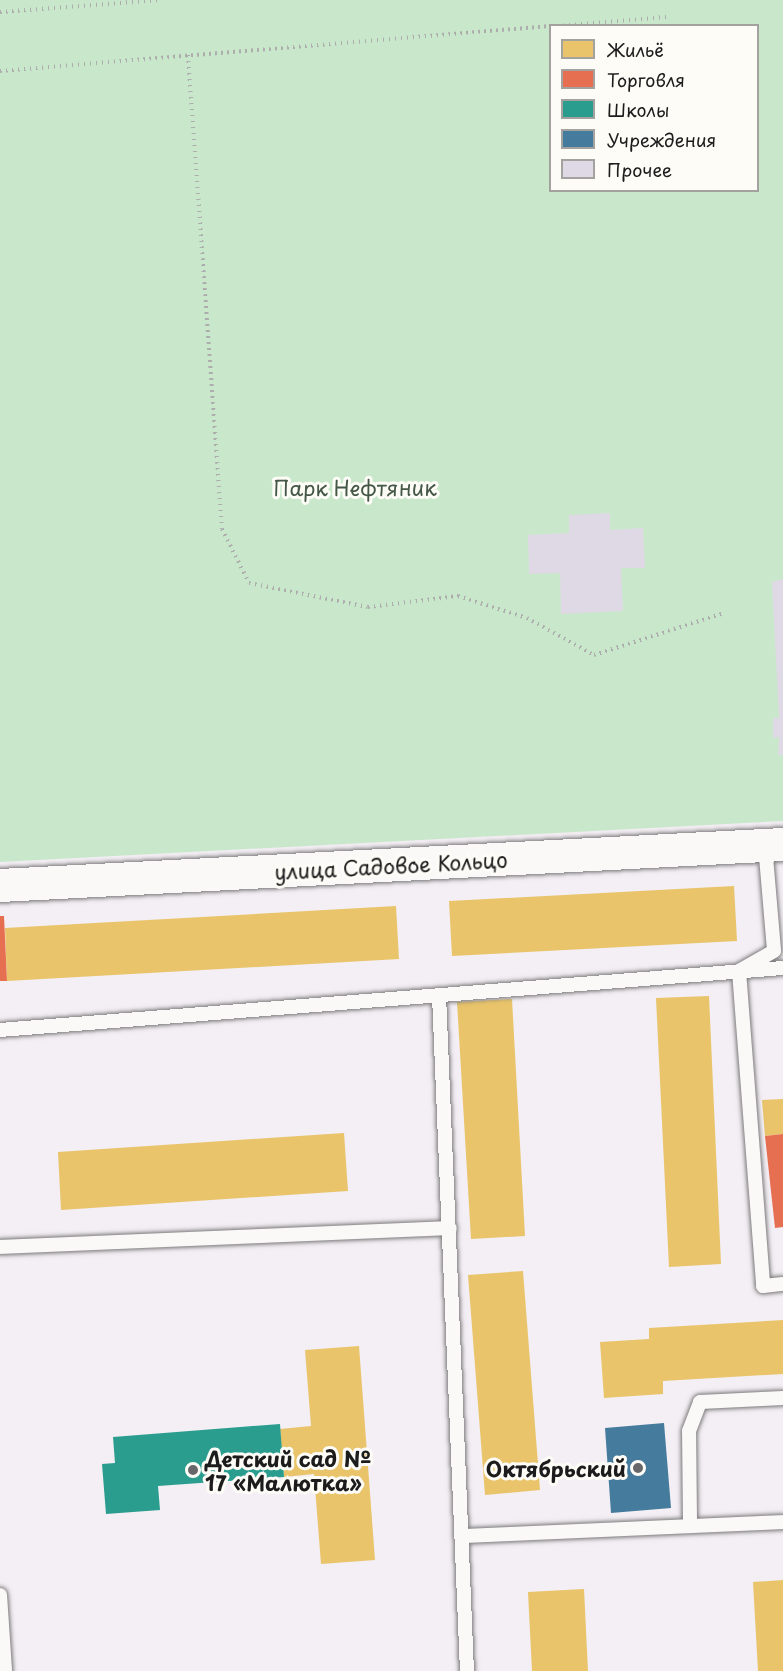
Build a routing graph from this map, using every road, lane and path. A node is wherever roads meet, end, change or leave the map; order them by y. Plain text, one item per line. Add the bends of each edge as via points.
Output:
1 (158, 0) edge
2 (0, 12) edge
3 (667, 17) dead end
4 (581, 24) edge
5 (549, 26) edge
6 (188, 55) junction
7 (0, 71) edge
8 (724, 613) dead end
9 (774, 844) edge
10 (0, 885) edge
11 (783, 968) edge
12 (739, 971) junction
13 (439, 995) junction
14 (0, 1030) edge
15 (450, 1228) junction
16 (0, 1248) edge
17 (783, 1284) edge
18 (783, 1398) edge
19 (690, 1522) junction
20 (783, 1522) edge
21 (466, 1536) junction
22 (0, 1595) edge
23 (5, 1671) edge
24 (467, 1671) edge

1 - 2 path
3 - 4 path
5 - 6 path
6 - 7 path
6 - 8 path via 222,529 249,583 368,607 458,596 527,618 594,656
9 - 10 main road, улица Садовое Кольцо
9 - 12 lane via 774,951
11 - 12 lane
12 - 13 lane
12 - 17 lane via 763,1286
13 - 14 lane
13 - 15 lane
15 - 16 lane
15 - 21 lane
18 - 19 lane via 700,1402 689,1431
19 - 20 lane
19 - 21 lane
21 - 24 lane
22 - 23 lane

